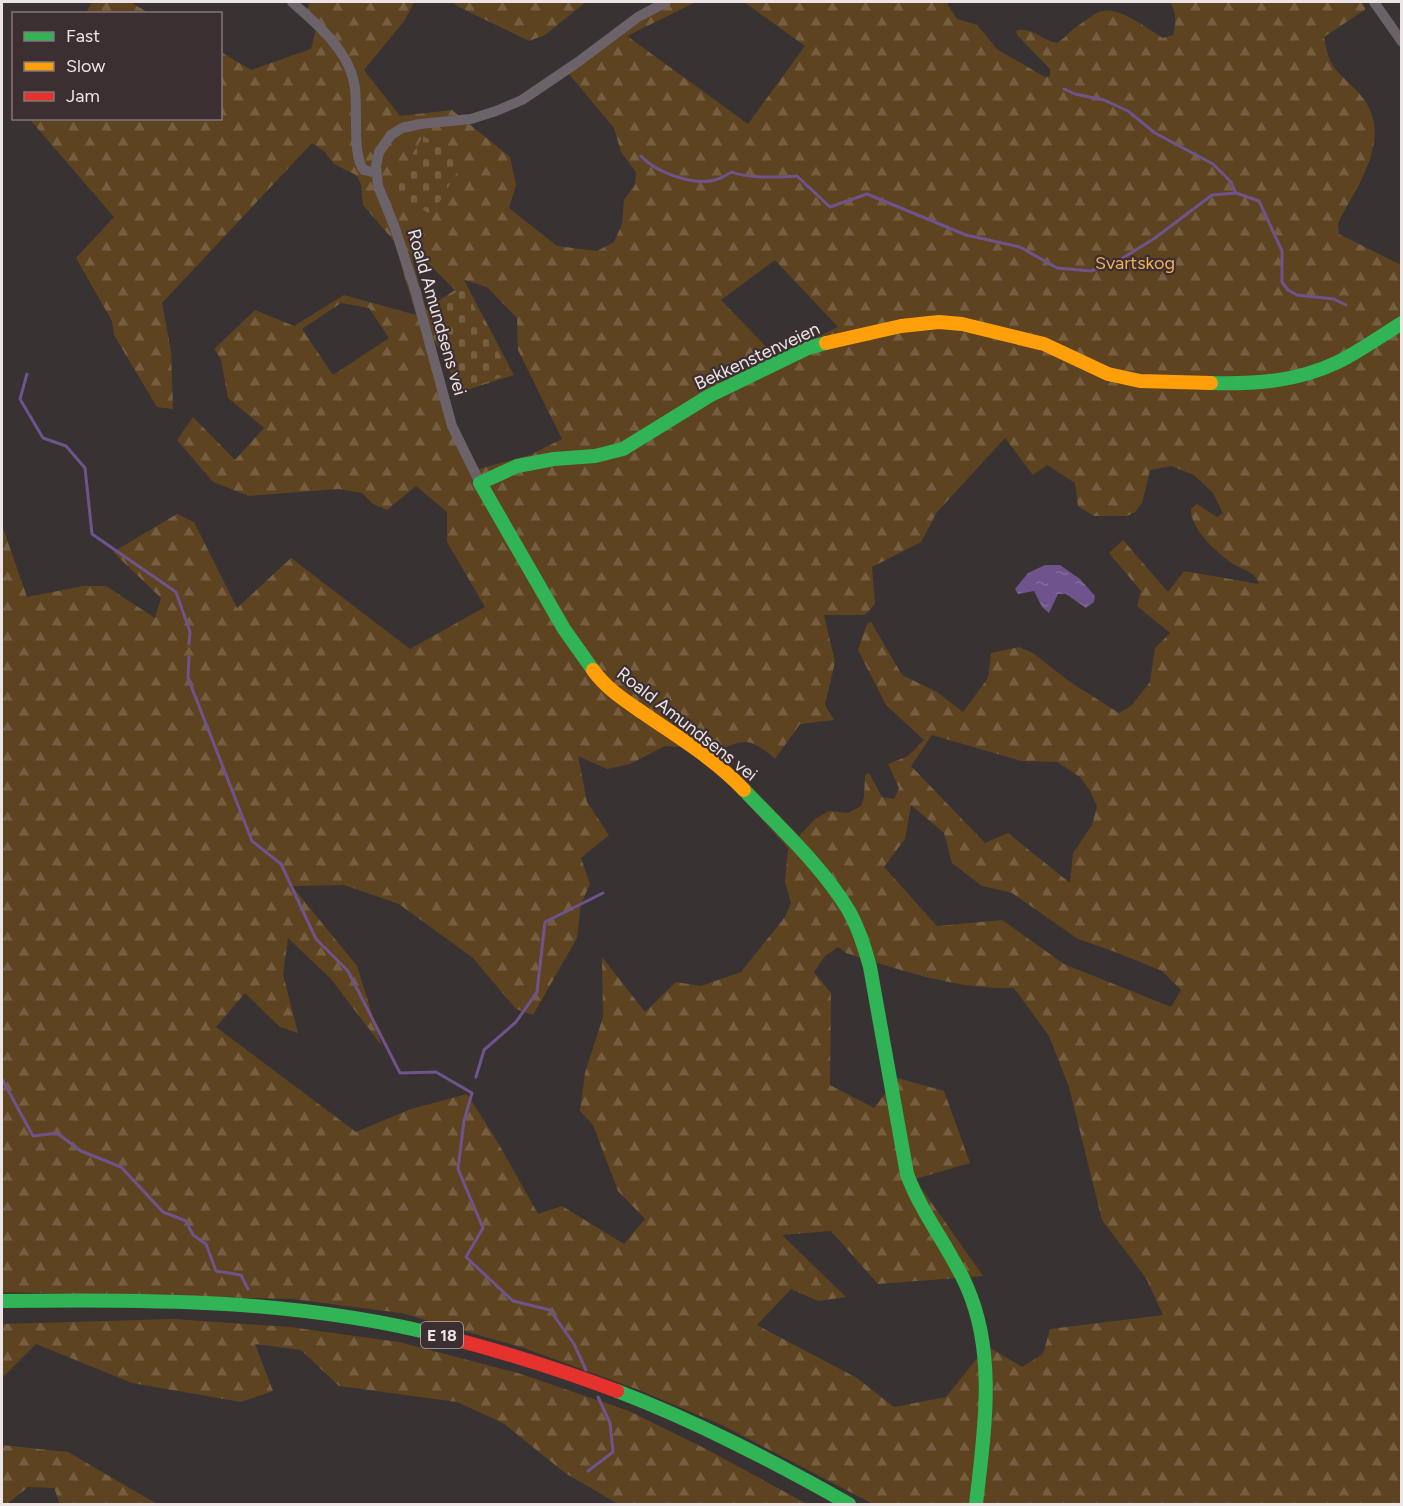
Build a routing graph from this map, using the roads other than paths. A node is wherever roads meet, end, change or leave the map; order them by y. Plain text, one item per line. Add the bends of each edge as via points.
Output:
1 (292, 2) edge
2 (666, 2) edge
3 (1374, 2) edge
4 (1401, 42) edge
5 (376, 173) junction
6 (1401, 323) edge
7 (480, 483) junction
8 (2, 1301) edge
9 (2, 1309) edge
10 (834, 1504) edge
11 (849, 1504) edge
12 (976, 1504) edge

1 - 5 street via 313,20 346,60 354,81 358,159 364,170
2 - 5 street, Roald Amundsens vei via 638,17 522,100 471,119 420,124 394,132 379,152
3 - 4 street
5 - 7 street, Roald Amundsens vei via 415,290 452,426
6 - 7 main road, Bekkenstenveien via 1338,362 1293,378 1256,384 1128,379 1108,374 1044,344 950,322 880,330 808,348 709,396 623,449 517,466
7 - 12 main road, Roald Amundsens vei via 564,629 597,676 735,780 823,875 855,922 871,975 907,1174 918,1204 965,1285 981,1334 985,1406
8 - 11 main road, E 18 via 156,1299 235,1303 320,1312 439,1334 578,1376 671,1412
9 - 10 main road, E 18 via 138,1307 246,1312 352,1325 438,1343 535,1370 630,1403 720,1443

